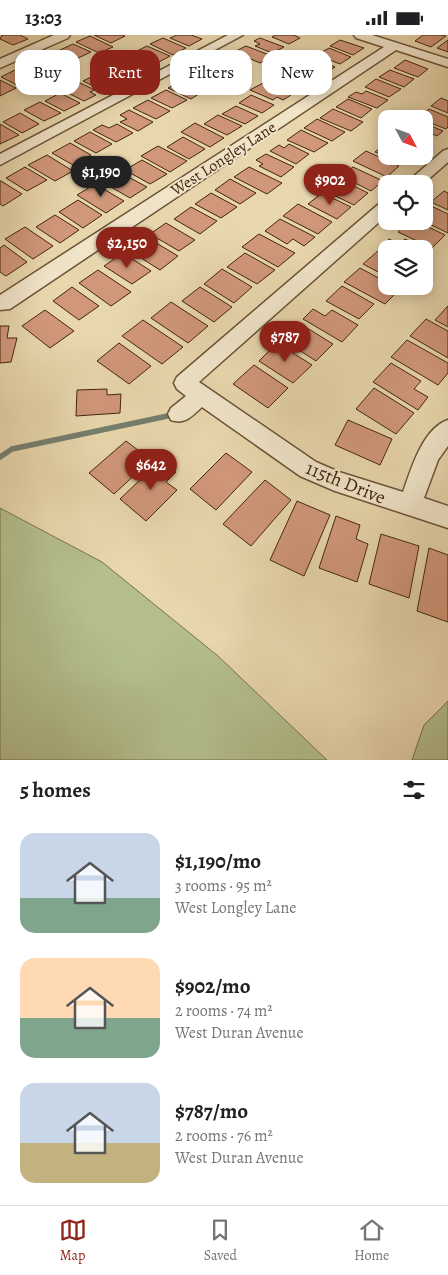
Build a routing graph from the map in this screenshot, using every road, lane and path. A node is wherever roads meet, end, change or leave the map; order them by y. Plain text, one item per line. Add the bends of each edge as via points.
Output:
1 (64, 35) edge
2 (237, 35) edge
3 (360, 35) edge
4 (394, 46) junction
5 (448, 63) edge
6 (0, 64) edge
7 (448, 154) edge
8 (0, 160) edge
9 (424, 175) edge
10 (378, 215) edge
11 (1, 303) edge
12 (193, 389) junction
13 (179, 414) dead end
14 (448, 429) edge
15 (409, 506) junction
16 (448, 517) edge

1 - 6 street
2 - 8 street
3 - 4 street
4 - 5 street
4 - 11 street, West Longley Lane
7 - 9 street
10 - 12 street
12 - 13 street
12 - 15 street, 115th Drive via 308,469
14 - 15 street via 428,455
15 - 16 street, 115th Drive

